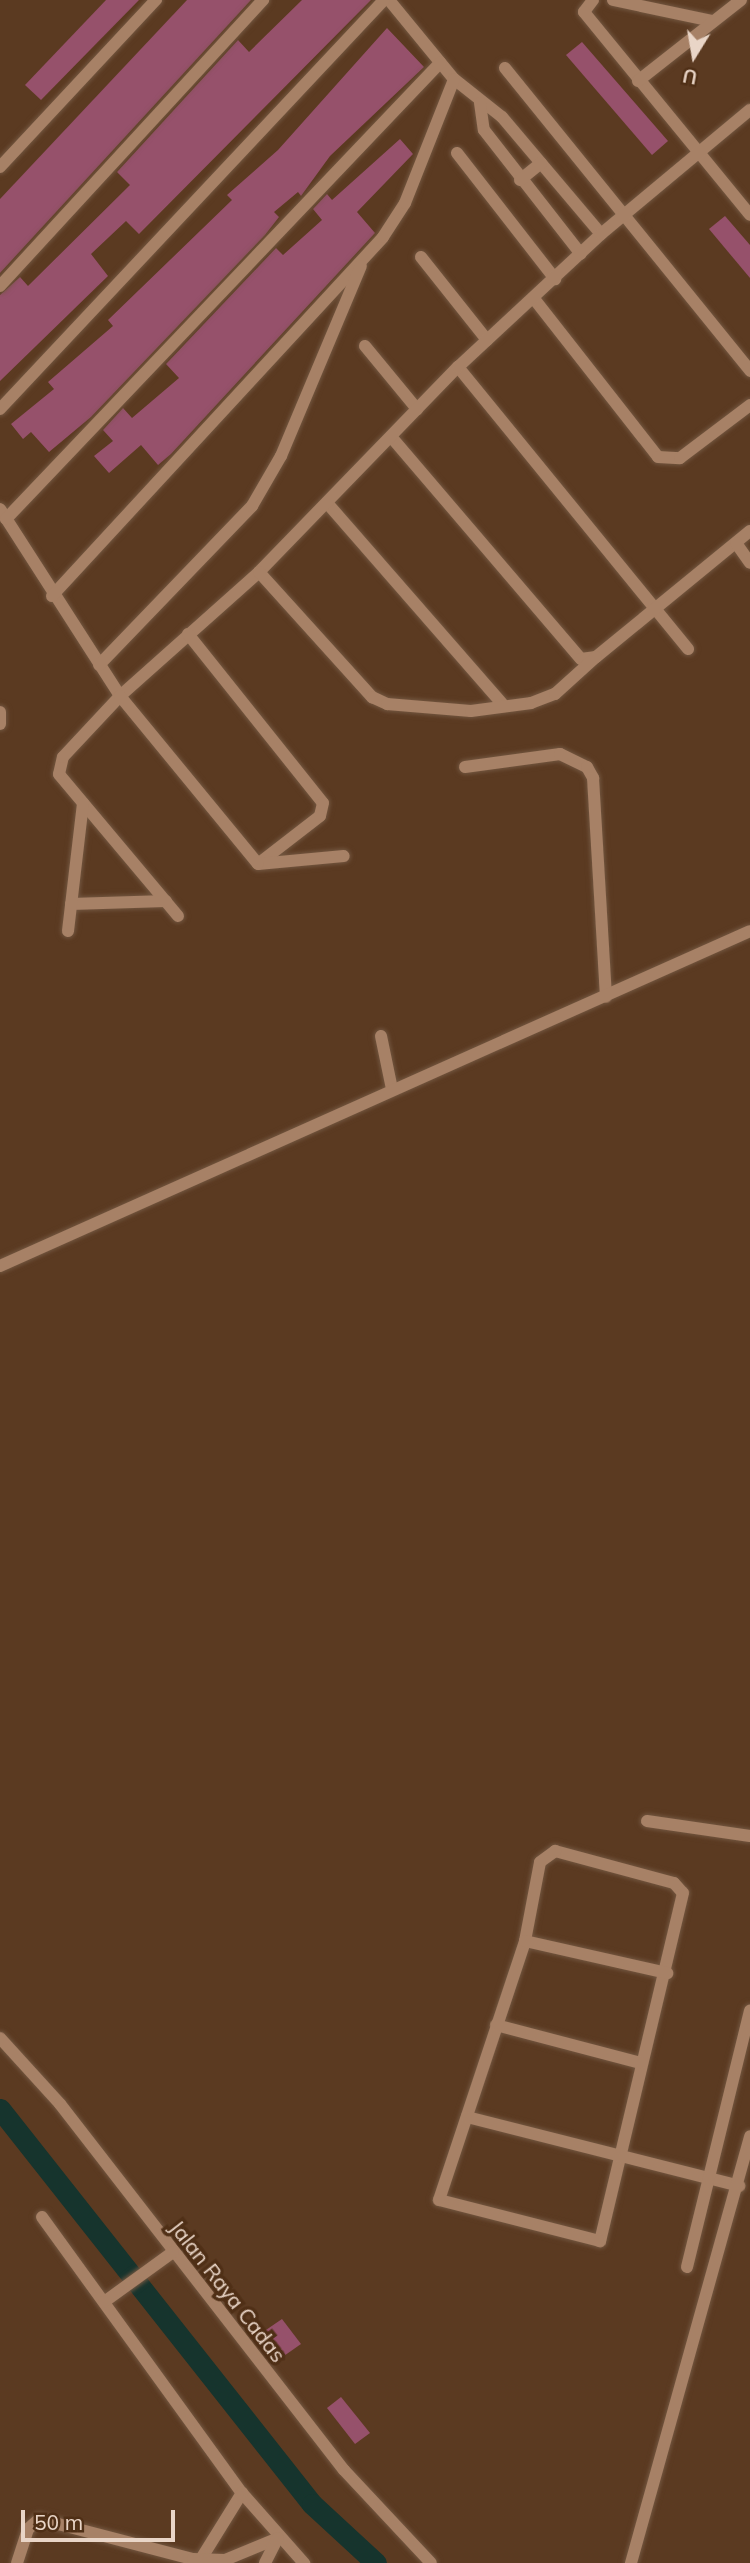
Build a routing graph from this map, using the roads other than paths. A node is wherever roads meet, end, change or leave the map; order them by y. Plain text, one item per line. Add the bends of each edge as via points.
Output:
1 (156, 0) edge
2 (263, 0) edge
3 (386, 0) edge
4 (593, 0) edge
5 (613, 0) edge
6 (741, 0) edge
7 (713, 21) junction
8 (440, 63) junction
9 (505, 68) dead end
10 (454, 79) junction
11 (638, 81) junction
12 (480, 103) junction
13 (750, 110) edge
14 (457, 153) dead end
15 (697, 153) junction
16 (541, 163) junction
17 (0, 167) edge
18 (520, 180) junction
19 (626, 215) junction
20 (750, 215) edge
21 (601, 234) junction
22 (581, 254) junction
23 (421, 257) dead end
24 (363, 259) junction
25 (555, 279) junction
26 (0, 286) edge
27 (535, 300) junction
28 (487, 341) junction
29 (365, 346) dead end
30 (458, 367) junction
31 (750, 371) edge
32 (750, 405) edge
33 (0, 409) edge
34 (417, 409) junction
35 (393, 439) junction
36 (328, 504) junction
37 (3, 514) edge
38 (750, 531) edge
39 (736, 543) junction
40 (750, 563) edge
41 (259, 572) junction
42 (52, 596) junction
43 (657, 606) junction
44 (188, 634) junction
45 (688, 649) dead end
46 (596, 657) junction
47 (99, 665) junction
48 (120, 696) junction
49 (504, 706) junction
50 (0, 712) edge
51 (0, 724) edge
52 (465, 767) dead end
53 (83, 803) junction
54 (344, 856) dead end
55 (258, 864) junction
56 (166, 901) junction
57 (71, 904) junction
58 (178, 915) dead end
59 (68, 931) dead end
60 (750, 931) edge
61 (607, 997) junction
62 (381, 1036) dead end
63 (392, 1090) junction
64 (0, 1266) edge
65 (647, 1821) dead end
66 (750, 1836) edge
67 (525, 1941) junction
68 (667, 1973) junction
69 (750, 2011) edge
70 (496, 2025) junction
71 (0, 2038) edge
72 (641, 2063) junction
73 (467, 2118) junction
74 (750, 2136) edge
75 (621, 2157) junction
76 (710, 2177) junction
77 (738, 2186) junction
78 (42, 2217) dead end
79 (173, 2252) junction
80 (687, 2267) dead end
81 (108, 2299) junction
82 (242, 2493) junction
83 (278, 2538) junction
84 (201, 2559) junction
85 (17, 2563) edge
86 (265, 2563) edge
87 (304, 2563) edge
88 (431, 2563) edge
89 (631, 2563) edge

1 - 17 street
2 - 26 street
3 - 8 street
3 - 33 street
4 - 11 street via 584,12
5 - 7 street
6 - 7 street
7 - 11 street
8 - 10 street
8 - 37 street
9 - 19 street
10 - 12 street
10 - 24 street via 404,203
11 - 15 street
12 - 16 street via 502,117
12 - 18 street via 484,130
13 - 15 street
14 - 25 street
15 - 19 street
15 - 20 street
16 - 18 street
16 - 21 street
18 - 22 street
19 - 21 street
19 - 31 street
21 - 22 street
22 - 25 street
23 - 28 street
24 - 42 street
24 - 47 street via 287,444 253,506
25 - 27 street
27 - 28 street
27 - 32 street via 659,457 680,458
28 - 30 street
29 - 34 street
30 - 34 street
30 - 43 street
34 - 35 street
35 - 36 street
35 - 46 street via 576,655
36 - 41 street
36 - 49 street
37 - 42 street
38 - 39 street
39 - 40 street
39 - 43 street
41 - 44 street
41 - 49 street via 372,697 418,710
42 - 47 street
43 - 45 street
43 - 46 street
44 - 48 street
44 - 55 street via 322,798 320,816
46 - 49 street via 555,694
47 - 48 street
48 - 53 street via 58,764 59,774
48 - 55 street
50 - 51 street
52 - 61 street via 560,754 587,767 593,778
53 - 56 street
53 - 57 street
54 - 55 street
56 - 57 street
56 - 58 street
57 - 59 street
60 - 61 street
61 - 63 street
62 - 63 street
63 - 64 street
65 - 66 street
67 - 68 street
67 - 68 street via 540,1862 555,1852 680,1886 683,1901
67 - 70 street
68 - 72 street
69 - 76 street
70 - 72 street
70 - 73 street
71 - 79 street, Jalan Raya Cadas via 60,2104
72 - 75 street
73 - 75 street
73 - 75 street via 440,2194 447,2205 600,2241
74 - 77 street
75 - 76 street
76 - 77 street
76 - 80 street
77 - 89 street
78 - 81 street
79 - 81 street
79 - 88 street, Jalan Raya Cadas via 344,2470
81 - 82 street
82 - 83 street
82 - 84 street
83 - 84 street via 225,2560
83 - 86 street
83 - 87 street
84 - 85 street via 39,2519 28,2529

